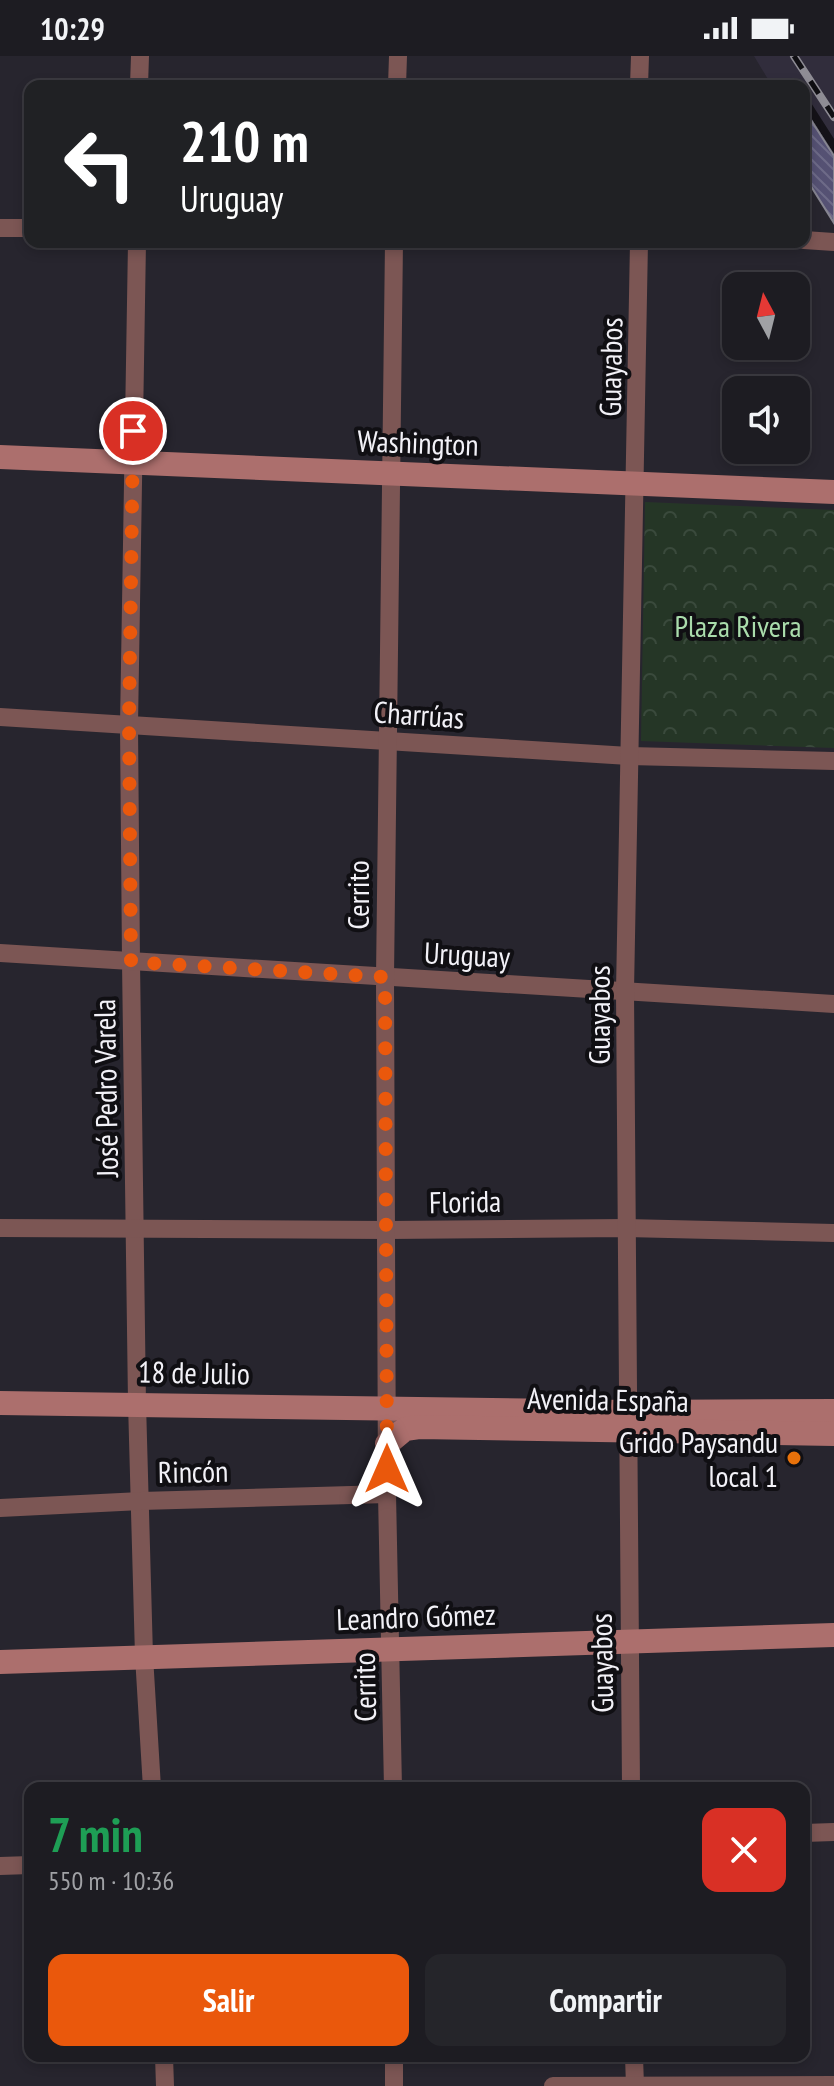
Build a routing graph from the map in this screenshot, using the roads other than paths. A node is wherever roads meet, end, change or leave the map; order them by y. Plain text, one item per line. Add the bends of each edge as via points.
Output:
1 (140, 56) edge
2 (398, 56) edge
3 (640, 56) edge
4 (139, 80) edge
5 (397, 80) edge
6 (639, 80) edge
7 (0, 228) edge
8 (24, 228) edge
9 (810, 240) edge
10 (834, 242) edge
11 (137, 248) edge
12 (394, 248) edge
13 (639, 248) edge
14 (0, 457) edge
15 (132, 462) junction
16 (392, 473) junction
17 (636, 483) junction
18 (834, 492) edge
19 (0, 717) edge
20 (129, 725) junction
21 (387, 740) junction
22 (629, 756) junction
23 (834, 761) edge
24 (0, 953) edge
25 (131, 962) junction
26 (385, 977) junction
27 (625, 991) junction
28 (834, 1004) edge
29 (135, 1227) junction
30 (0, 1228) edge
31 (626, 1228) junction
32 (387, 1230) junction
33 (834, 1233) edge
34 (0, 1403) edge
35 (137, 1403) junction
36 (388, 1407) junction
37 (834, 1411) edge
38 (628, 1422) junction
39 (834, 1434) edge
40 (387, 1444) junction
41 (387, 1494) junction
42 (141, 1501) junction
43 (0, 1508) edge
44 (834, 1635) edge
45 (629, 1641) junction
46 (392, 1649) junction
47 (144, 1656) junction
48 (0, 1662) edge
49 (152, 1782) edge
50 (393, 1782) edge
51 (631, 1782) edge
52 (834, 1832) edge
53 (810, 1833) edge
54 (24, 1865) edge
55 (0, 1866) edge
56 (164, 2062) edge
57 (394, 2062) edge
58 (634, 2062) edge
59 (635, 2085) edge
60 (834, 2085) edge
61 (165, 2086) edge
62 (394, 2086) edge
63 (553, 2086) edge

1 - 4 street
2 - 5 street
3 - 6 street
7 - 8 street
9 - 10 street
11 - 15 street, José Pedro Varela
12 - 16 street, Cerrito
13 - 17 street, Guayabos
14 - 15 street, Washington
15 - 16 street, Washington
15 - 20 street, José Pedro Varela
16 - 17 street, Washington
16 - 21 street, Cerrito
17 - 18 street, Washington
17 - 22 street, Guayabos
19 - 20 street, Charrúas
20 - 21 street, Charrúas
20 - 25 street, José Pedro Varela
21 - 22 street, Charrúas
21 - 26 street, Cerrito
22 - 23 street, Charrúas
22 - 27 street, Guayabos
24 - 25 street, Uruguay
25 - 26 street, Uruguay
25 - 29 street, José Pedro Varela
26 - 27 street, Uruguay
26 - 32 street, Cerrito
27 - 28 street, Uruguay
27 - 31 street, Guayabos
29 - 30 street, Florida
29 - 32 street, Florida
29 - 35 street, José Pedro Varela
31 - 32 street, Florida
31 - 33 street, Florida
31 - 38 street, Guayabos
32 - 36 street, Cerrito
34 - 35 street, 18 de Julio
35 - 36 street, 18 de Julio
35 - 42 street, José Pedro Varela
36 - 38 street, Avenida España
36 - 40 street, Cerrito
37 - 38 street, Avenida España
38 - 39 street, Avenida España
38 - 40 street, Avenida España via 419,1427 405,1429
38 - 45 street, Guayabos
40 - 41 street, Cerrito
41 - 42 street, Rincón
41 - 46 street, Cerrito
42 - 43 street, Rincón
42 - 47 street, José Pedro Varela
44 - 45 street, Leandro Gómez
45 - 46 street, Leandro Gómez
45 - 51 street, Guayabos
46 - 47 street, Leandro Gómez
46 - 50 street, Cerrito
47 - 48 street, Leandro Gómez
47 - 49 street, José Pedro Varela
52 - 53 street
54 - 55 street
56 - 61 street
57 - 62 street
58 - 59 street
59 - 60 street
59 - 63 street

